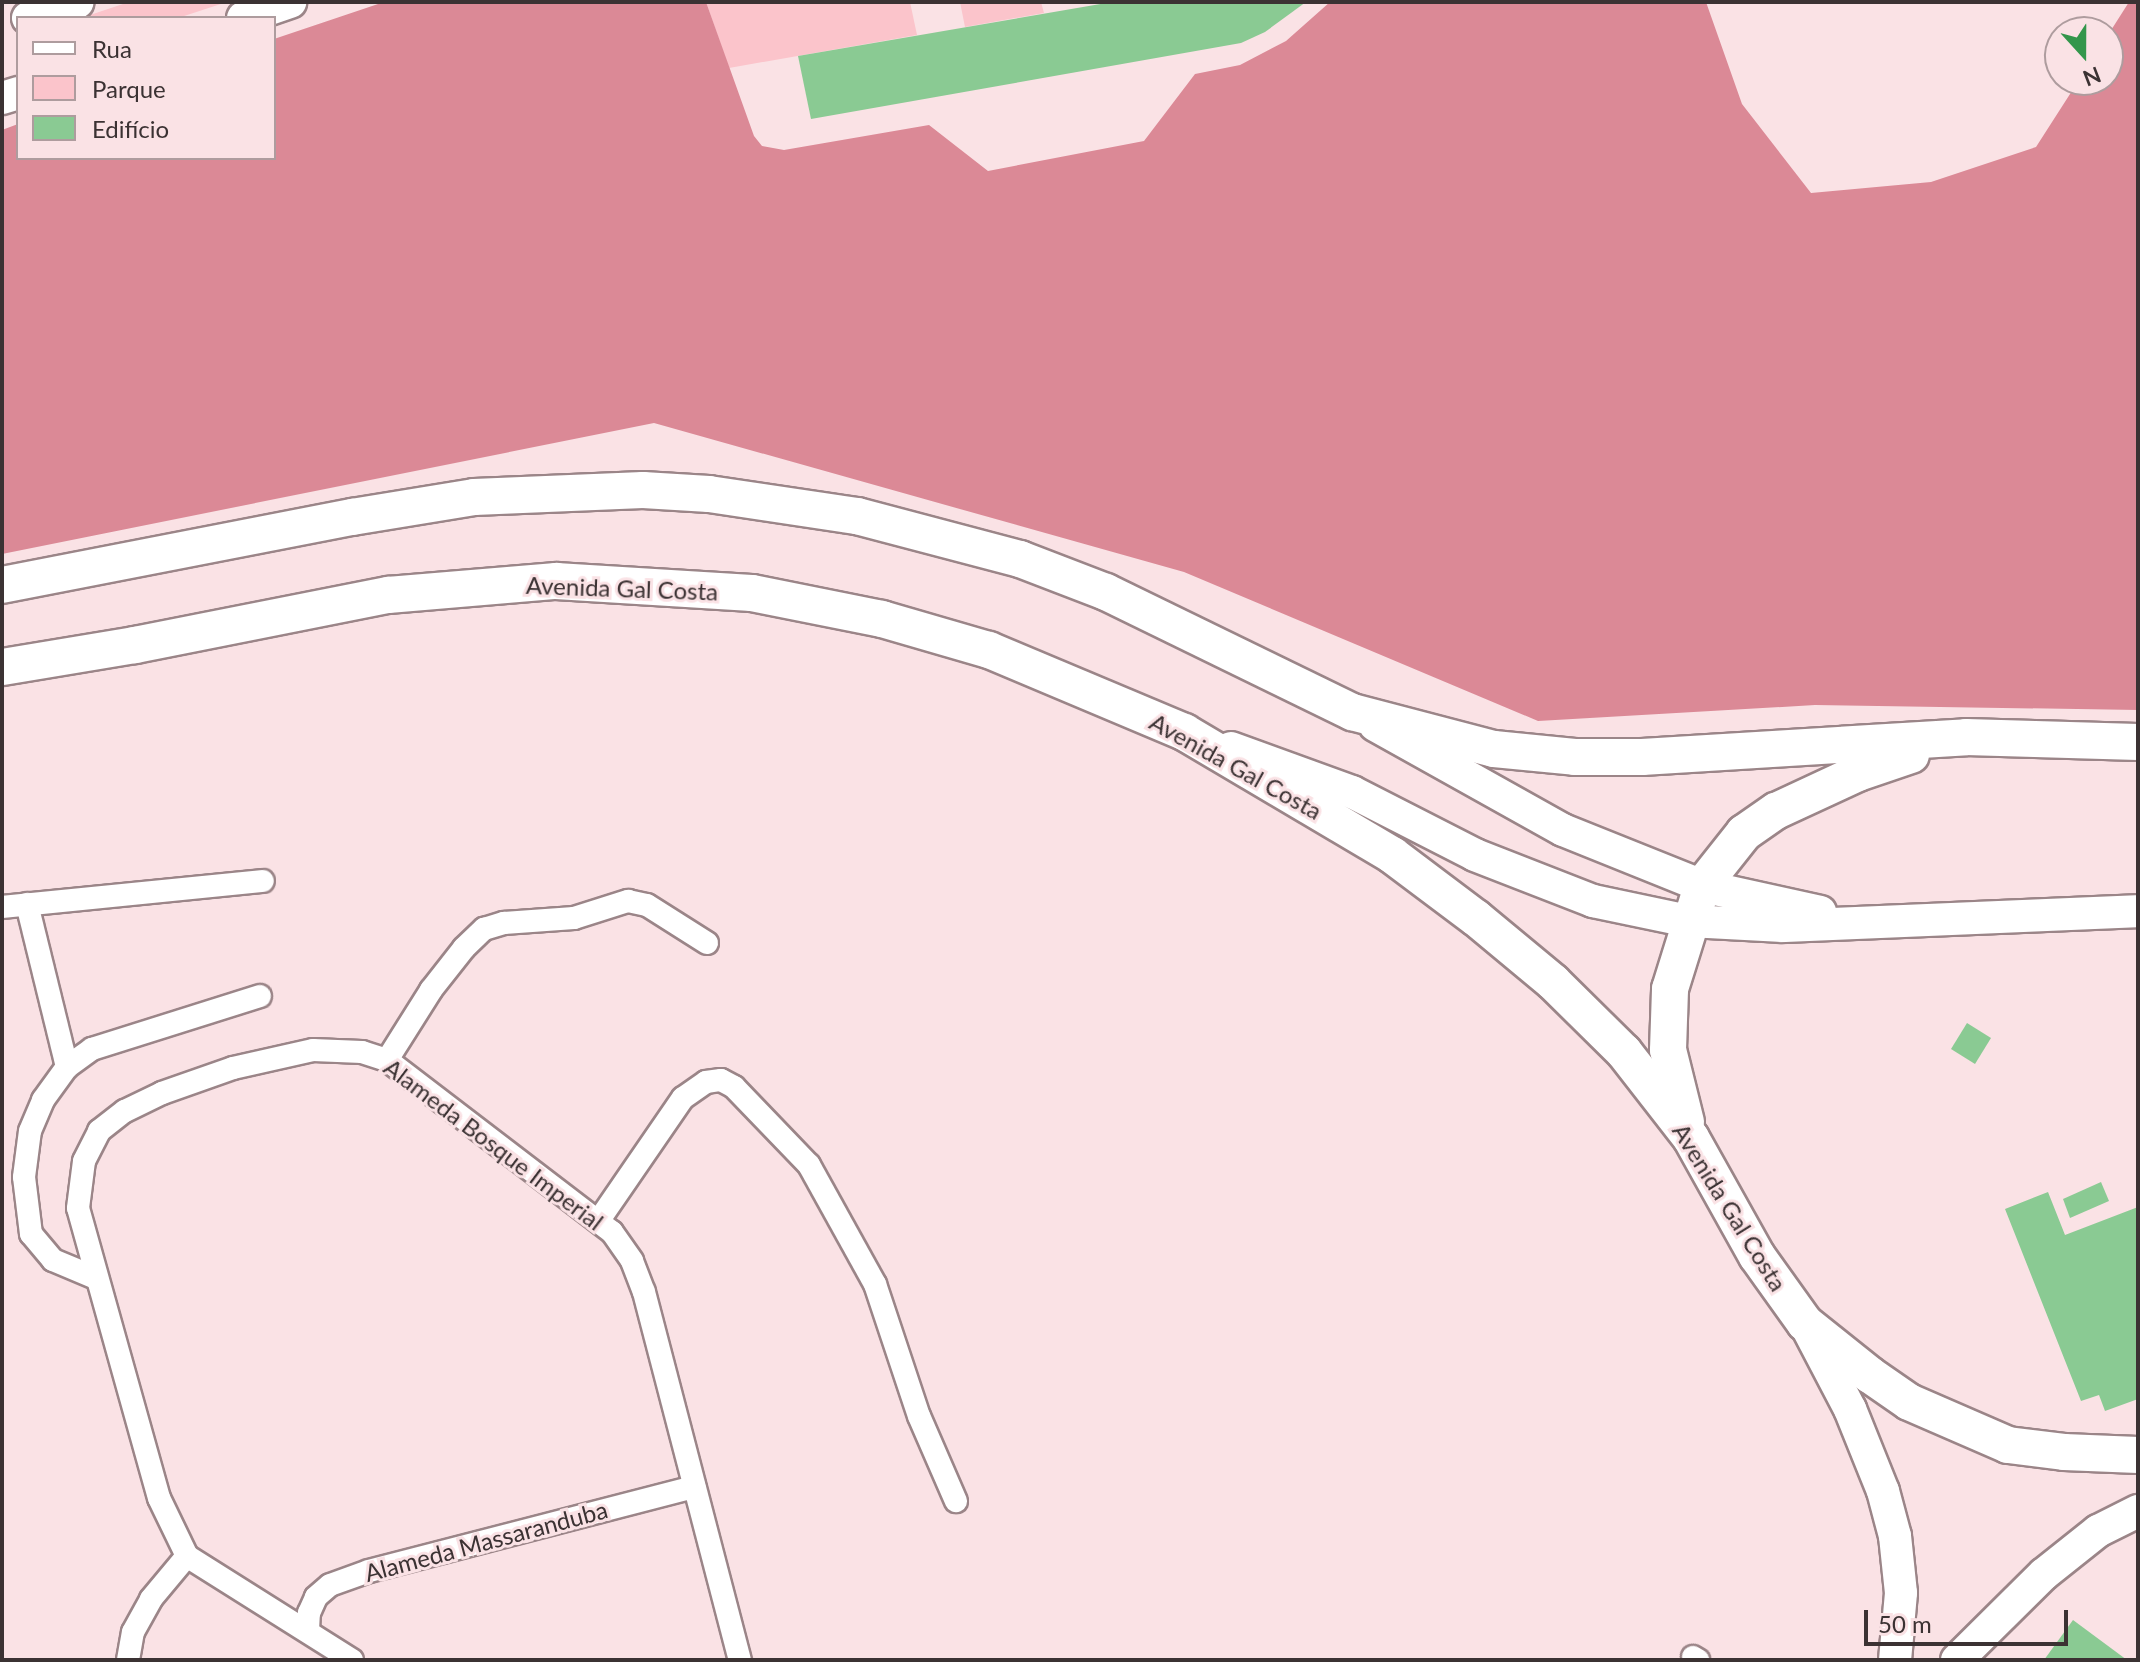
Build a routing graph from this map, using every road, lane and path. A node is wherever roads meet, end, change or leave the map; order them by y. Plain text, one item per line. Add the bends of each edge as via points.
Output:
1 (78, 2) edge
2 (290, 2) edge
3 (34, 16) edge
4 (249, 16) edge
5 (2, 585) edge
6 (2, 667) edge
7 (1352, 712) junction
8 (1184, 732) junction
9 (1966, 737) junction
10 (2138, 742) edge
11 (263, 881) dead end
12 (1702, 886) junction
13 (27, 904) junction
14 (2, 907) edge
15 (2138, 911) edge
16 (1689, 921) junction
17 (1868, 921) junction
18 (707, 943) dead end
19 (260, 996) dead end
20 (387, 1060) junction
21 (67, 1067) junction
22 (1691, 1138) junction
23 (599, 1220) junction
24 (96, 1278) junction
25 (1805, 1323) junction
26 (2138, 1455) edge
27 (694, 1487) junction
28 (956, 1501) dead end
29 (2138, 1511) edge
30 (187, 1556) junction
31 (308, 1630) junction
32 (128, 1660) edge
33 (352, 1660) edge
34 (740, 1660) edge
35 (1895, 1660) edge
36 (1957, 1660) edge

1 - 3 main road
2 - 4 main road
5 - 7 main road via 474,497 643,490 709,494 857,516 1020,559 1106,592
6 - 8 main road, Avenida Gal Costa via 388,595 556,581 752,593 882,619 989,650
7 - 9 main road via 1494,749 1575,757
7 - 12 main road via 1563,830
8 - 16 main road via 1352,792 1475,855 1593,901
8 - 22 main road, Avenida Gal Costa via 1392,855 1476,918 1553,982 1624,1052
9 - 10 main road
9 - 12 main road via 1858,773 1776,811 1744,833
11 - 13 street
12 - 16 main road
12 - 17 main road
13 - 14 street
13 - 21 street
15 - 17 main road
16 - 17 main road via 1783,926
16 - 22 main road via 1670,989 1668,1050
18 - 20 street via 647,905 628,901 574,918 484,929 431,990
19 - 21 street via 118,1039
20 - 23 street, Alameda Bosque Imperial
20 - 24 street, Alameda Bosque Imperial via 362,1052 313,1050 233,1068 125,1111 99,1131 84,1161 79,1188 78,1208
21 - 24 street via 43,1100 30,1131 26,1213 31,1234 53,1260
22 - 25 main road, Avenida Gal Costa via 1757,1256
23 - 27 street, Alameda Bosque Imperial via 632,1261 644,1292
23 - 28 street via 683,1098 706,1082 721,1080 734,1087 809,1165 875,1284 919,1416
24 - 30 street, Alameda Bosque Imperial via 159,1498
25 - 26 main road, Avenida Gal Costa via 1909,1402 2008,1445
25 - 35 main road via 1850,1409 1883,1491 1901,1593
27 - 31 street, Alameda Massaranduba via 330,1585 316,1597
27 - 34 street, Alameda Bosque Imperial
29 - 36 main road via 2098,1531 2044,1574
30 - 31 street
30 - 32 street via 151,1599 133,1632
31 - 33 street

